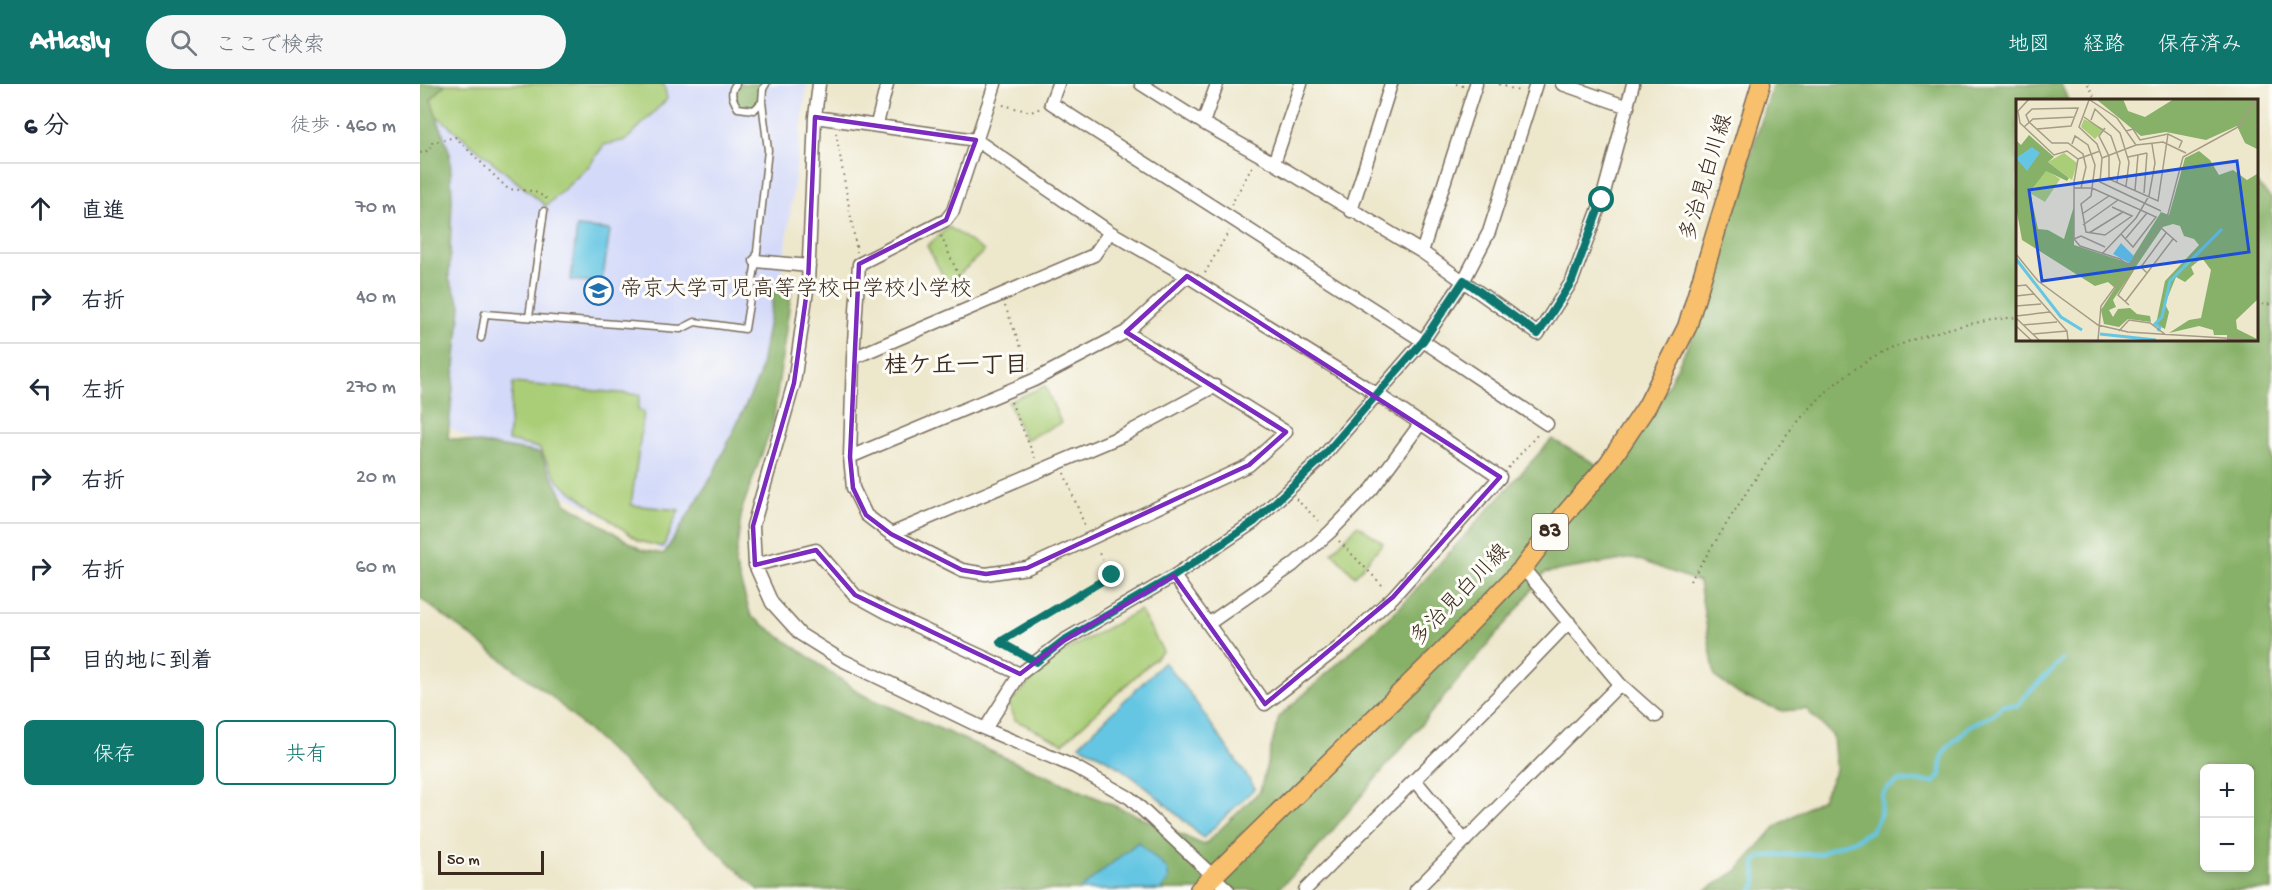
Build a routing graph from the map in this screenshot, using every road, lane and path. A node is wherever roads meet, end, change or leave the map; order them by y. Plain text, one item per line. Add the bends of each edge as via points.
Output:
1 (736, 84) edge
2 (819, 84) edge
3 (887, 84) edge
4 (994, 84) edge
5 (1058, 84) edge
6 (1141, 84) edge
7 (1217, 84) edge
8 (1301, 84) edge
9 (1392, 84) edge
10 (1476, 84) edge
11 (1499, 84) edge
12 (1562, 84) edge
13 (1634, 84) edge
14 (1761, 84) edge
15 (2088, 84) edge
16 (763, 86) edge
17 (1534, 90) edge
18 (2096, 99) edge
19 (989, 101) junction
20 (762, 102) junction
21 (1051, 103) junction
22 (1628, 107) junction
23 (815, 117) junction
24 (833, 119) junction
25 (1203, 123) junction
26 (878, 124) junction
27 (976, 141) junction
28 (420, 153) edge
29 (1259, 154) junction
30 (1274, 163) junction
31 (544, 211) joint
32 (1351, 211) junction
33 (1230, 218) junction
34 (936, 225) junction
35 (1110, 232) junction
36 (1422, 252) junction
37 (756, 261) junction
38 (859, 264) junction
39 (809, 266) junction
40 (1187, 276) junction
41 (1464, 280) junction
42 (1199, 283) junction
43 (1000, 295) junction
44 (2272, 304) edge
45 (2257, 305) edge
46 (973, 307) junction
47 (529, 317) junction
48 (2016, 317) edge
49 (1126, 332) junction
50 (481, 338) dead end
51 (1423, 341) junction
52 (853, 358) junction
53 (1034, 380) junction
54 (1215, 386) junction
55 (1007, 391) junction
56 (1377, 394) junction
57 (1421, 423) junction
58 (1547, 424) joint
59 (850, 457) junction
60 (1060, 462) junction
61 (1041, 470) junction
62 (1500, 477) junction
63 (1288, 490) junction
64 (1330, 532) junction
65 (891, 534) junction
66 (1090, 539) junction
67 (755, 565) junction
68 (1523, 568) junction
69 (1174, 576) junction
70 (1690, 581) dead end
71 (1393, 597) junction
72 (1569, 622) junction
73 (1208, 624) junction
74 (1036, 662) junction
75 (1020, 674) junction
76 (1620, 684) junction
77 (1656, 716) dead end
78 (985, 729) junction
79 (1415, 780) junction
80 (1465, 841) junction
81 (1213, 877) junction
82 (1199, 890) edge
83 (1228, 890) edge
84 (1305, 890) edge
85 (1416, 890) edge

1 - 20 lane via 732,98 738,108 754,110
2 - 23 street
3 - 26 street
4 - 19 street
5 - 21 street
6 - 25 street
7 - 25 street
8 - 30 street
9 - 32 street
10 - 36 street
11 - 17 path
12 - 22 street
13 - 22 street
14 - 68 main road, 多治見白川線 / 83 via 1687,327 1647,406 1608,464
15 - 18 path
16 - 20 lane
17 - 41 street via 1489,232
19 - 21 path via 1031,112
19 - 27 street
20 - 37 lane via 768,150
21 - 33 street
22 - 41 street via 1602,200 1572,281 1538,334
23 - 24 street
23 - 39 street
24 - 26 street
24 - 38 path
25 - 29 street
26 - 27 street
27 - 34 street via 953,211
27 - 35 street
28 - 31 path via 430,150 431,143 455,137 508,189 534,191 546,198
29 - 30 street
29 - 33 path
30 - 32 street
31 - 47 lane
32 - 36 street
33 - 42 path
33 - 51 street
34 - 38 street
34 - 46 path
35 - 40 street
35 - 43 street via 1094,255
36 - 41 street
37 - 39 street
37 - 47 lane via 745,329 695,322 681,329
38 - 52 street
39 - 67 street via 794,383 753,526
40 - 42 street
40 - 49 street
41 - 51 street
42 - 56 street
43 - 46 street
43 - 53 path
44 - 45 path
46 - 52 street
47 - 50 lane via 485,314
48 - 70 path via 1954,327 1905,343 1858,367 1822,395 1777,448
49 - 53 street
49 - 54 street
51 - 56 street
51 - 58 street
52 - 59 street
53 - 55 street
54 - 60 street via 1124,435
54 - 66 street via 1286,432 1249,465
55 - 59 street
55 - 61 path
56 - 57 street
56 - 63 street via 1320,460
57 - 62 street
57 - 64 street via 1372,489
58 - 62 path
59 - 65 street via 853,488 866,515
60 - 61 street
60 - 66 path
61 - 65 street
62 - 71 street
63 - 64 path
63 - 69 street via 1254,522
64 - 71 path
64 - 73 street via 1293,565
65 - 66 street via 962,570 986,574 1027,568
66 - 74 path via 1112,575 1000,642
67 - 75 street via 816,550 855,595
67 - 78 street via 772,603 800,633 840,659
68 - 72 street
68 - 81 main road, 多治見白川線 / 83
69 - 73 street
69 - 74 street via 1063,641
71 - 73 street via 1338,648 1265,704
72 - 76 street
72 - 79 street
74 - 75 street
75 - 78 street
76 - 77 street
76 - 80 street
78 - 81 street via 1075,767 1130,798
79 - 80 street
79 - 84 street
80 - 85 street
81 - 82 main road, 多治見白川線 / 83
81 - 83 street

